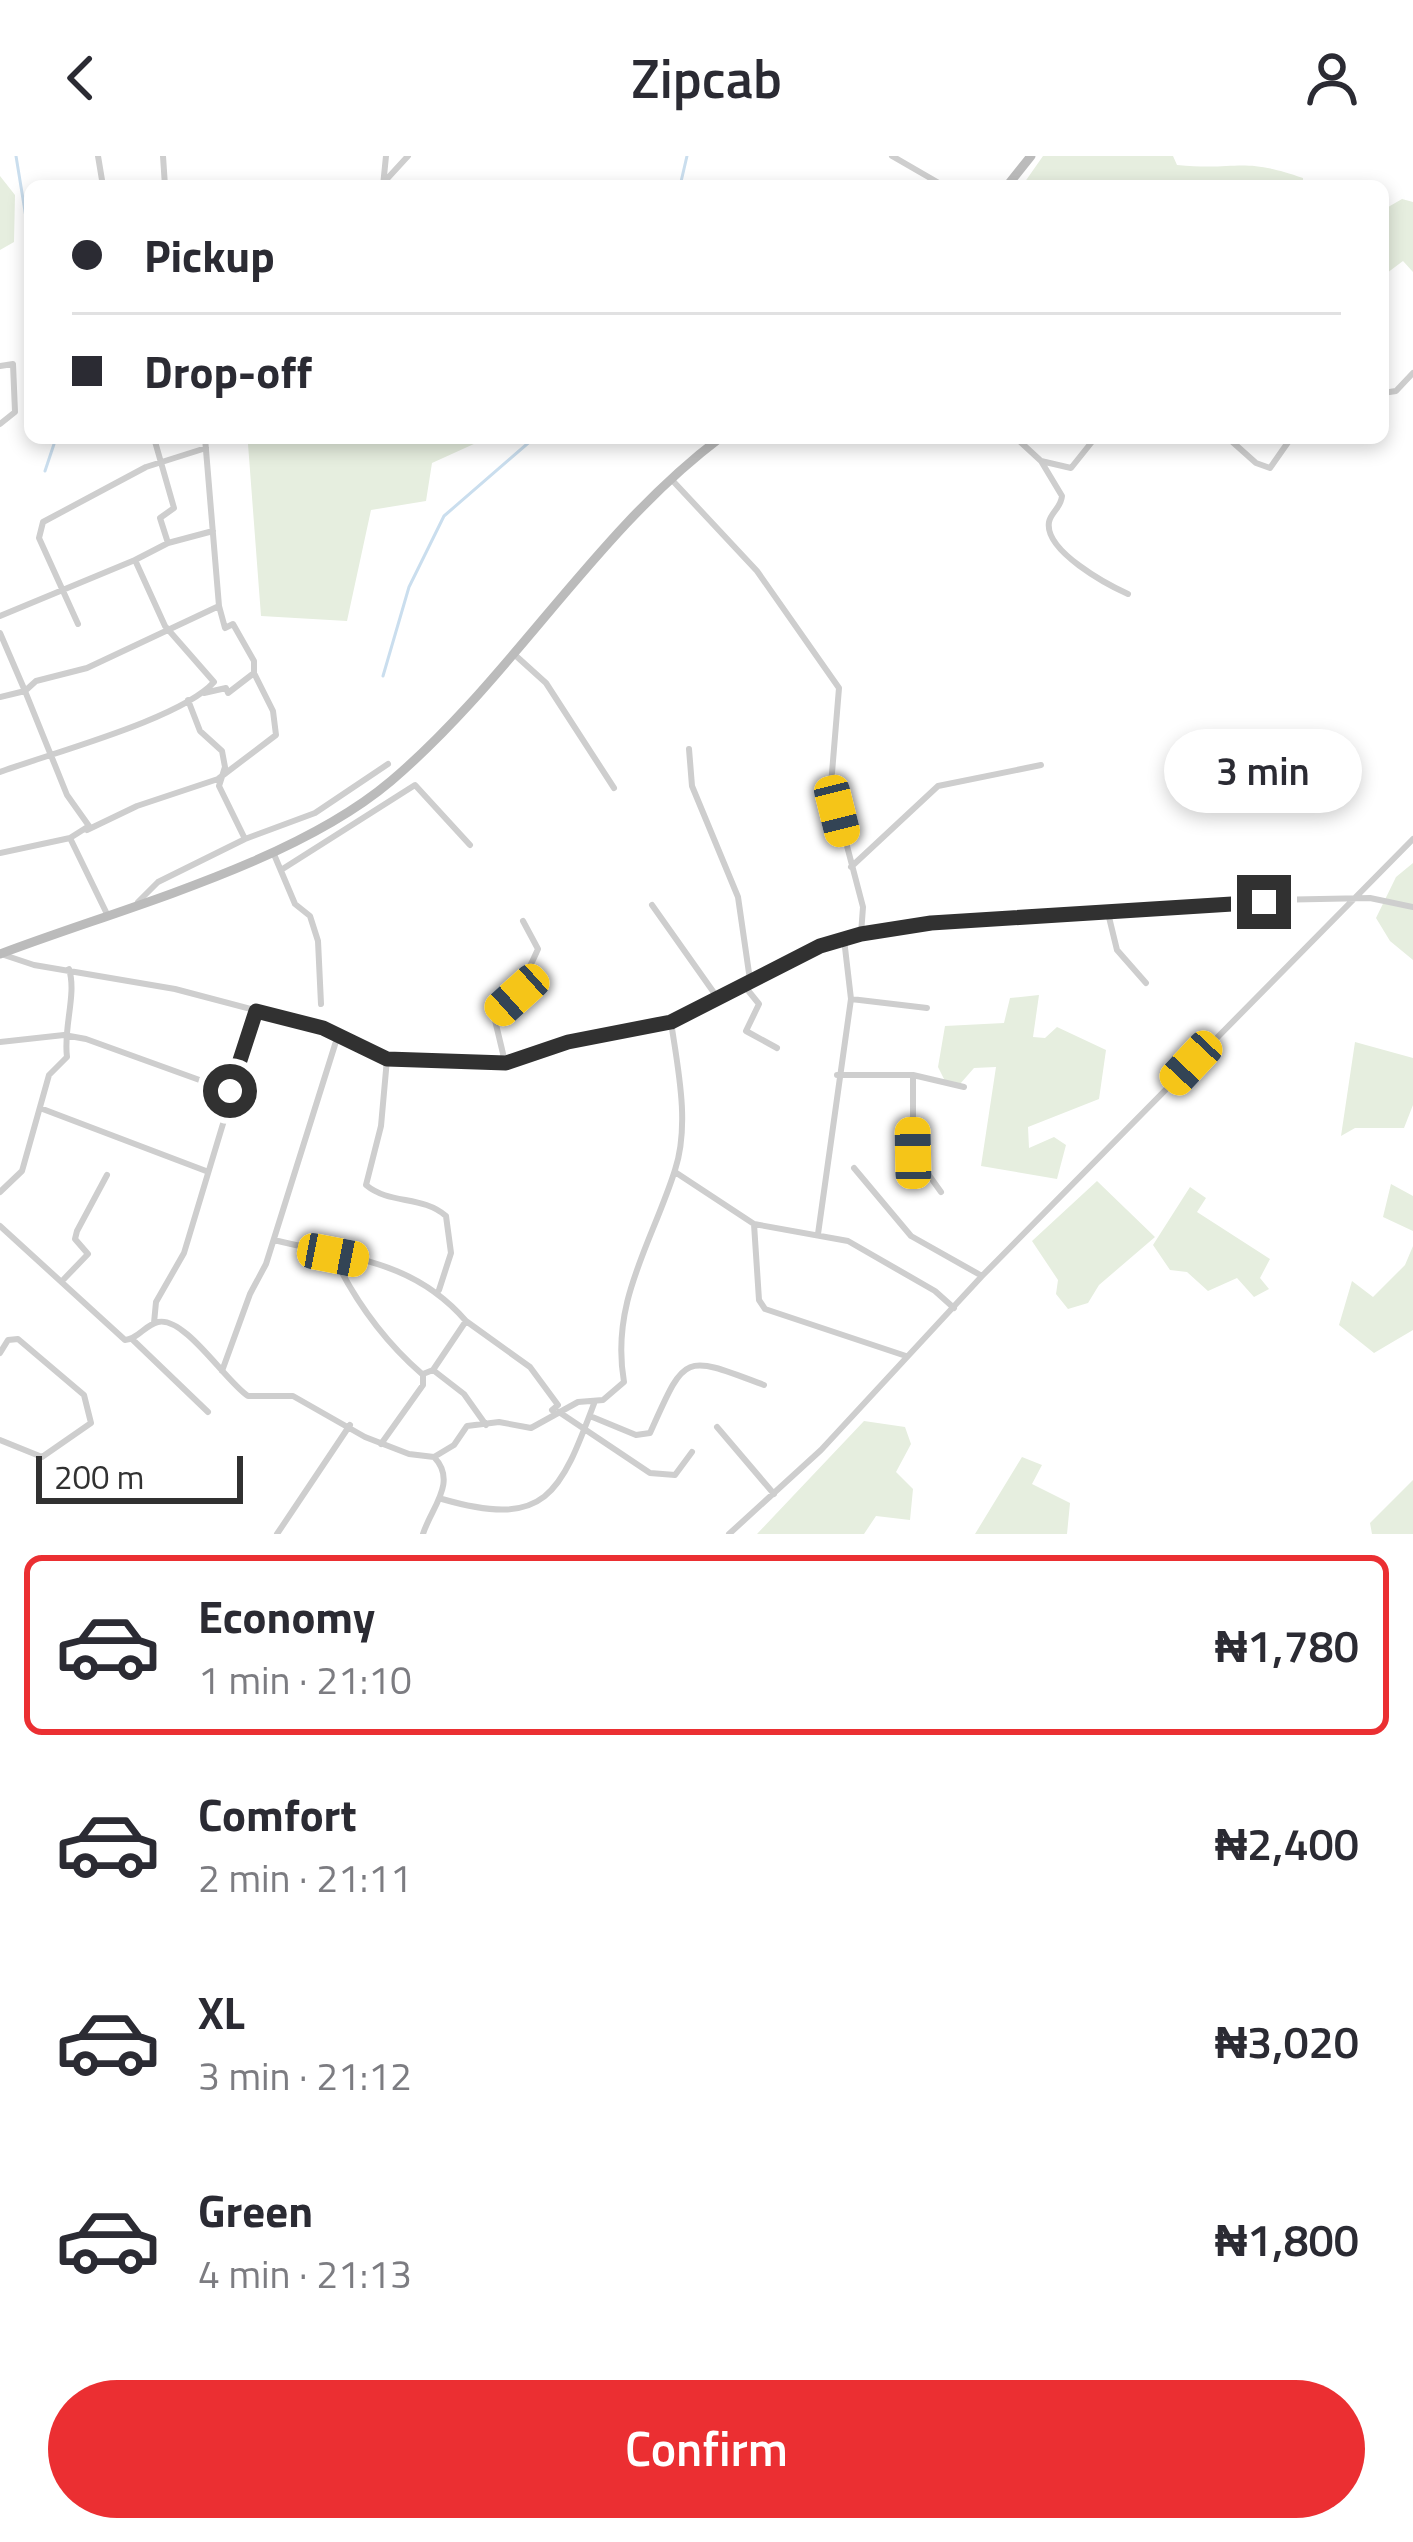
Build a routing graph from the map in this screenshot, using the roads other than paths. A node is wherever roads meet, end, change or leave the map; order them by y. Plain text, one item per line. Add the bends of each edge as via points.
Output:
1 (408, 156) edge
2 (892, 156) edge
3 (1031, 156) edge
4 (388, 180) edge
5 (934, 180) edge
6 (1012, 180) edge
7 (0, 366) edge
8 (1413, 373) edge
9 (1389, 392) edge
10 (0, 424) edge
11 (156, 444) edge
12 (206, 444) edge
13 (713, 444) edge
14 (1023, 444) edge
15 (1090, 444) edge
16 (1235, 444) edge
17 (1287, 444) edge
18 (207, 448) junction
19 (1041, 461) junction
20 (162, 463) junction
21 (672, 480) junction
22 (213, 531) junction
23 (168, 543) junction
24 (135, 560) junction
25 (63, 591) junction
26 (1128, 594) dead end
27 (219, 606) junction
28 (0, 616) edge
29 (78, 624) dead end
30 (170, 626) junction
31 (0, 632) edge
32 (514, 655) junction
33 (254, 673) junction
34 (25, 691) junction
35 (201, 694) junction
36 (0, 697) edge
37 (188, 700) junction
38 (689, 749) dead end
39 (48, 754) junction
40 (388, 764) dead end
41 (1041, 765) dead end
42 (0, 772) edge
43 (218, 779) junction
44 (614, 788) dead end
45 (87, 830) junction
46 (70, 838) junction
47 (245, 839) junction
48 (1413, 839) edge
49 (470, 845) dead end
50 (273, 852) junction
51 (0, 854) edge
52 (851, 867) junction
53 (281, 870) junction
54 (1352, 898) junction
55 (138, 902) junction
56 (652, 905) dead end
57 (1413, 907) edge
58 (1107, 909) junction
59 (107, 914) junction
60 (523, 921) dead end
61 (861, 934) junction
62 (844, 939) junction
63 (0, 954) edge
64 (69, 969) junction
65 (746, 981) junction
66 (1146, 983) dead end
67 (717, 997) junction
68 (851, 998) junction
69 (321, 1004) dead end
70 (927, 1008) dead end
71 (256, 1011) junction
72 (671, 1022) junction
73 (64, 1035) junction
74 (338, 1036) junction
75 (0, 1042) edge
76 (777, 1048) dead end
77 (387, 1059) junction
78 (506, 1063) junction
79 (837, 1075) junction
80 (913, 1075) junction
81 (964, 1087) dead end
82 (230, 1091) junction
83 (40, 1108) junction
84 (854, 1168) dead end
85 (206, 1171) junction
86 (675, 1172) junction
87 (107, 1175) dead end
88 (0, 1192) edge
89 (941, 1192) dead end
90 (754, 1223) junction
91 (2, 1230) edge
92 (818, 1234) junction
93 (274, 1240) junction
94 (333, 1255) junction
95 (982, 1276) junction
96 (64, 1280) junction
97 (439, 1290) junction
98 (954, 1308) junction
99 (466, 1321) junction
100 (154, 1323) junction
101 (133, 1340) junction
102 (0, 1353) edge
103 (906, 1356) junction
104 (433, 1370) junction
105 (222, 1372) junction
106 (423, 1374) junction
107 (764, 1384) dead end
108 (596, 1401) junction
109 (208, 1412) dead end
110 (559, 1412) junction
111 (544, 1416) junction
112 (590, 1416) junction
113 (350, 1425) junction
114 (485, 1425) junction
115 (717, 1427) dead end
116 (583, 1433) junction
117 (0, 1440) edge
118 (380, 1444) junction
119 (692, 1452) dead end
120 (434, 1457) junction
121 (774, 1494) junction
122 (442, 1499) junction
123 (277, 1534) edge
124 (423, 1534) edge
125 (729, 1534) edge

1 - 4 street
2 - 5 street
3 - 6 main road
7 - 10 street via 13,364 15,412
8 - 9 street
11 - 20 street
12 - 18 street
13 - 21 main road
14 - 19 street
15 - 19 street via 1071,468
16 - 17 street via 1270,468
18 - 20 street
18 - 22 street
19 - 26 street via 1062,496 1051,531 1086,574
20 - 23 street via 174,508 160,518
20 - 25 street via 43,522 39,538
21 - 32 main road
21 - 52 street via 757,571 838,688 831,785
22 - 23 street
22 - 27 street
23 - 24 street
24 - 25 street
24 - 30 street
25 - 28 street
25 - 29 street
27 - 30 street
27 - 33 street
30 - 34 street
30 - 35 street via 214,682
31 - 34 street
32 - 44 street via 546,682
32 - 50 main road via 391,782
33 - 35 street via 228,693
33 - 43 street via 274,711 276,735
34 - 36 street
34 - 39 street
35 - 37 street
37 - 39 street
37 - 43 street via 200,730 222,751 226,767
38 - 65 street via 690,779 739,897
39 - 42 street
39 - 45 street
40 - 47 street via 315,813
41 - 52 street via 938,786
43 - 45 street
43 - 47 street
45 - 46 street
46 - 51 street
46 - 59 street
47 - 55 street via 158,882
48 - 54 street
49 - 53 street via 415,785
50 - 53 street
50 - 55 main road
52 - 61 street
53 - 69 street via 318,941
54 - 57 street
54 - 58 street
54 - 95 street
55 - 59 main road
56 - 67 street
58 - 61 street
58 - 66 street via 1117,950
59 - 63 main road
60 - 78 street via 538,949 517,995 494,1016
61 - 62 street
62 - 65 street
62 - 68 street
63 - 64 street
64 - 71 street
64 - 73 street via 74,984
65 - 67 street
65 - 76 street via 759,1004 746,1031
67 - 72 street
68 - 70 street
68 - 79 street
71 - 74 street
71 - 82 street
72 - 78 street
72 - 86 street via 682,1131
73 - 75 street
73 - 82 street
73 - 83 street via 67,1057 53,1068
74 - 77 street
74 - 93 street
77 - 78 street
77 - 97 street via 366,1185 431,1202 446,1216 451,1253
79 - 80 street
79 - 92 street
80 - 81 street
80 - 89 street via 913,1153
82 - 85 street
83 - 85 street
83 - 88 street via 22,1172
84 - 95 street via 911,1236
85 - 100 street
86 - 90 street
86 - 108 street via 634,1270 617,1354 624,1382
87 - 96 street via 77,1231 88,1254
90 - 92 street
90 - 103 street via 765,1309
91 - 96 street
92 - 98 street via 848,1241
93 - 94 street
93 - 105 street
94 - 97 street via 386,1265
94 - 106 street via 345,1288
95 - 98 street
96 - 101 street
97 - 99 street
98 - 103 street
99 - 104 street
99 - 111 street via 530,1367 558,1406
100 - 101 street
100 - 105 street via 188,1336
101 - 109 street
102 - 117 street via 18,1339 85,1395 91,1423 42,1457
103 - 121 street
104 - 106 street
104 - 114 street via 464,1394
105 - 113 street via 248,1396 293,1396
106 - 118 street
107 - 112 street via 691,1364 650,1433
108 - 110 street
108 - 112 street
110 - 111 street
110 - 116 street
111 - 114 street via 526,1429
112 - 116 street
113 - 118 street
113 - 123 street
114 - 120 street via 467,1426
115 - 121 street
116 - 119 street via 650,1473 670,1476
116 - 122 street via 539,1505 518,1512
118 - 120 street
120 - 122 street via 444,1474
121 - 125 street
122 - 124 street

